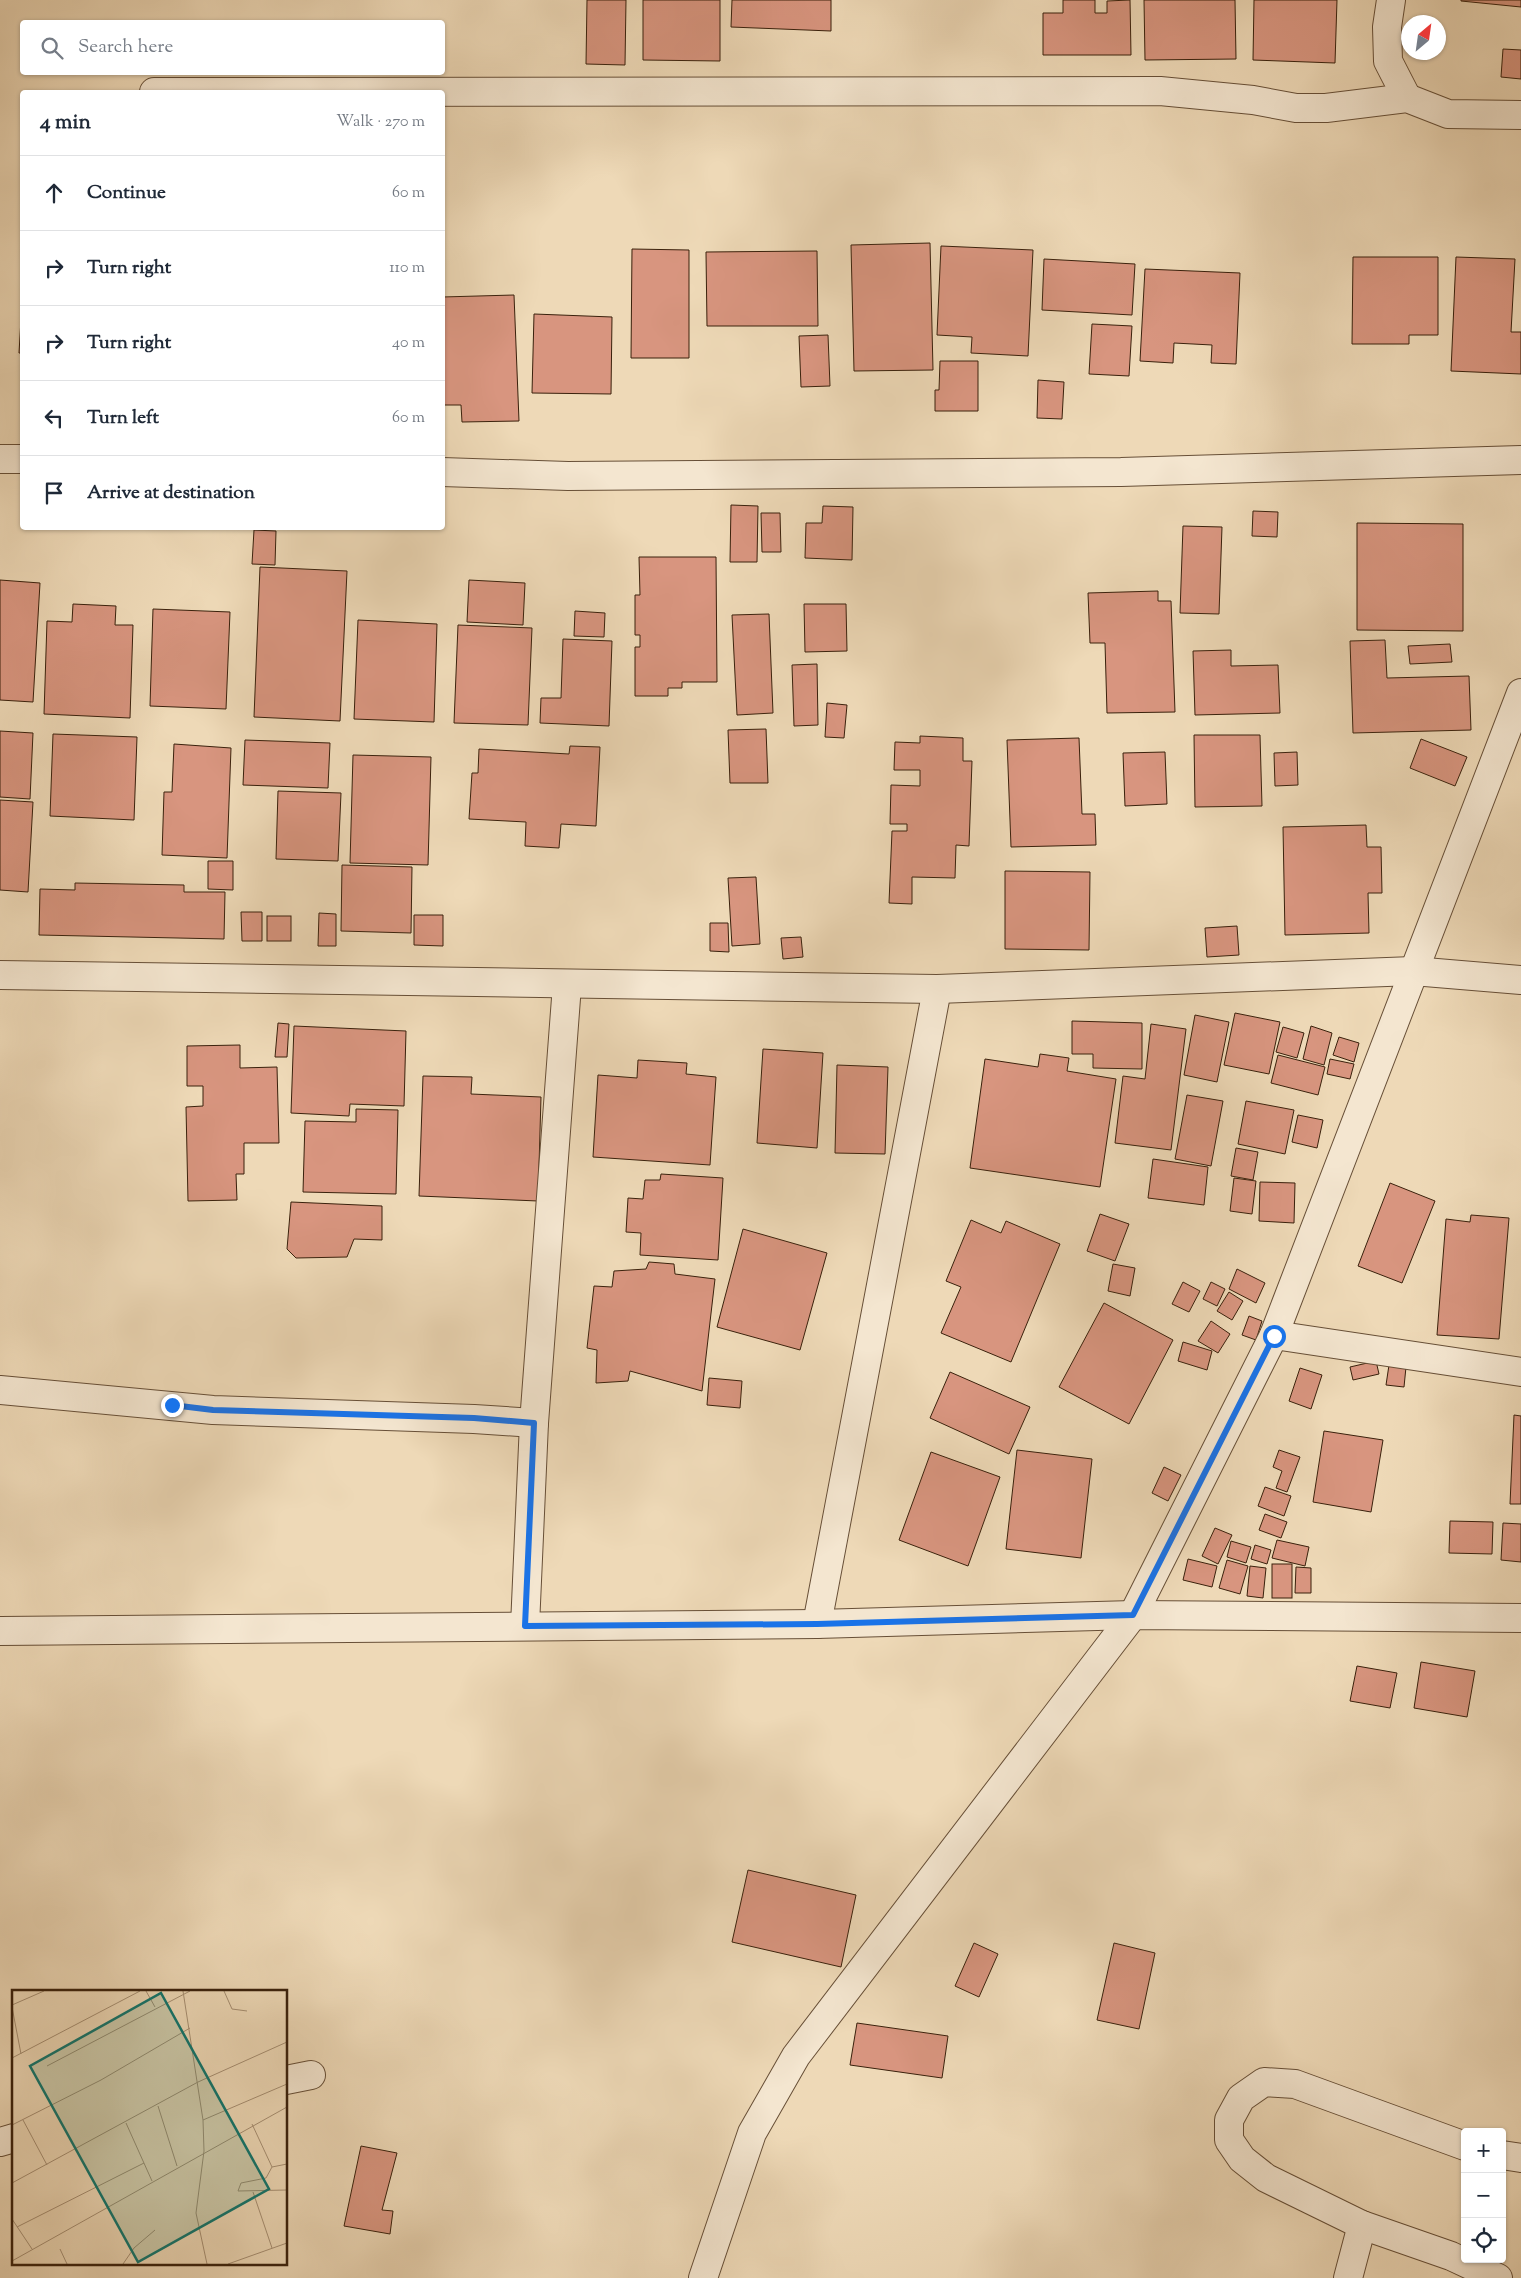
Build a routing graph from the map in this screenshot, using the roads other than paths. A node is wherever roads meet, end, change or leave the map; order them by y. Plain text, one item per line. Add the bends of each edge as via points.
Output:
1 (1391, 0) edge
2 (445, 92) edge
3 (1407, 98) junction
4 (1521, 115) edge
5 (0, 459) edge
6 (20, 459) edge
7 (1521, 460) edge
8 (445, 472) edge
9 (1521, 693) edge
10 (1413, 971) junction
11 (0, 976) edge
12 (1521, 980) edge
13 (567, 985) junction
14 (937, 989) junction
15 (1274, 1336) junction
16 (1521, 1372) edge
17 (0, 1390) edge
18 (534, 1423) junction
19 (1133, 1615) junction
20 (1521, 1618) edge
21 (817, 1624) junction
22 (525, 1626) junction
23 (0, 1631) edge
24 (1461, 2145) edge
25 (1506, 2156) edge
26 (1521, 2158) edge
27 (1362, 2225) junction
28 (703, 2278) edge
29 (1348, 2278) edge
30 (1498, 2278) edge

1 - 3 street via 1387,27 1388,61
2 - 3 street via 1160,91 1253,100 1296,108 1326,108
3 - 4 street via 1448,114
5 - 6 street
7 - 8 street via 1111,472 568,476
9 - 10 street
10 - 12 street
10 - 14 street
10 - 15 street
11 - 13 street
13 - 14 street
13 - 18 street
14 - 21 street
15 - 16 street
15 - 19 street
17 - 18 street via 213,1410 474,1418
18 - 22 street
19 - 20 street
19 - 21 street
19 - 28 street via 796,2056 752,2133
21 - 22 street
22 - 23 street
24 - 27 street via 1295,2084 1264,2082 1240,2098 1229,2120 1229,2140 1242,2159 1266,2178
25 - 26 street
27 - 29 street
27 - 30 street via 1452,2256

